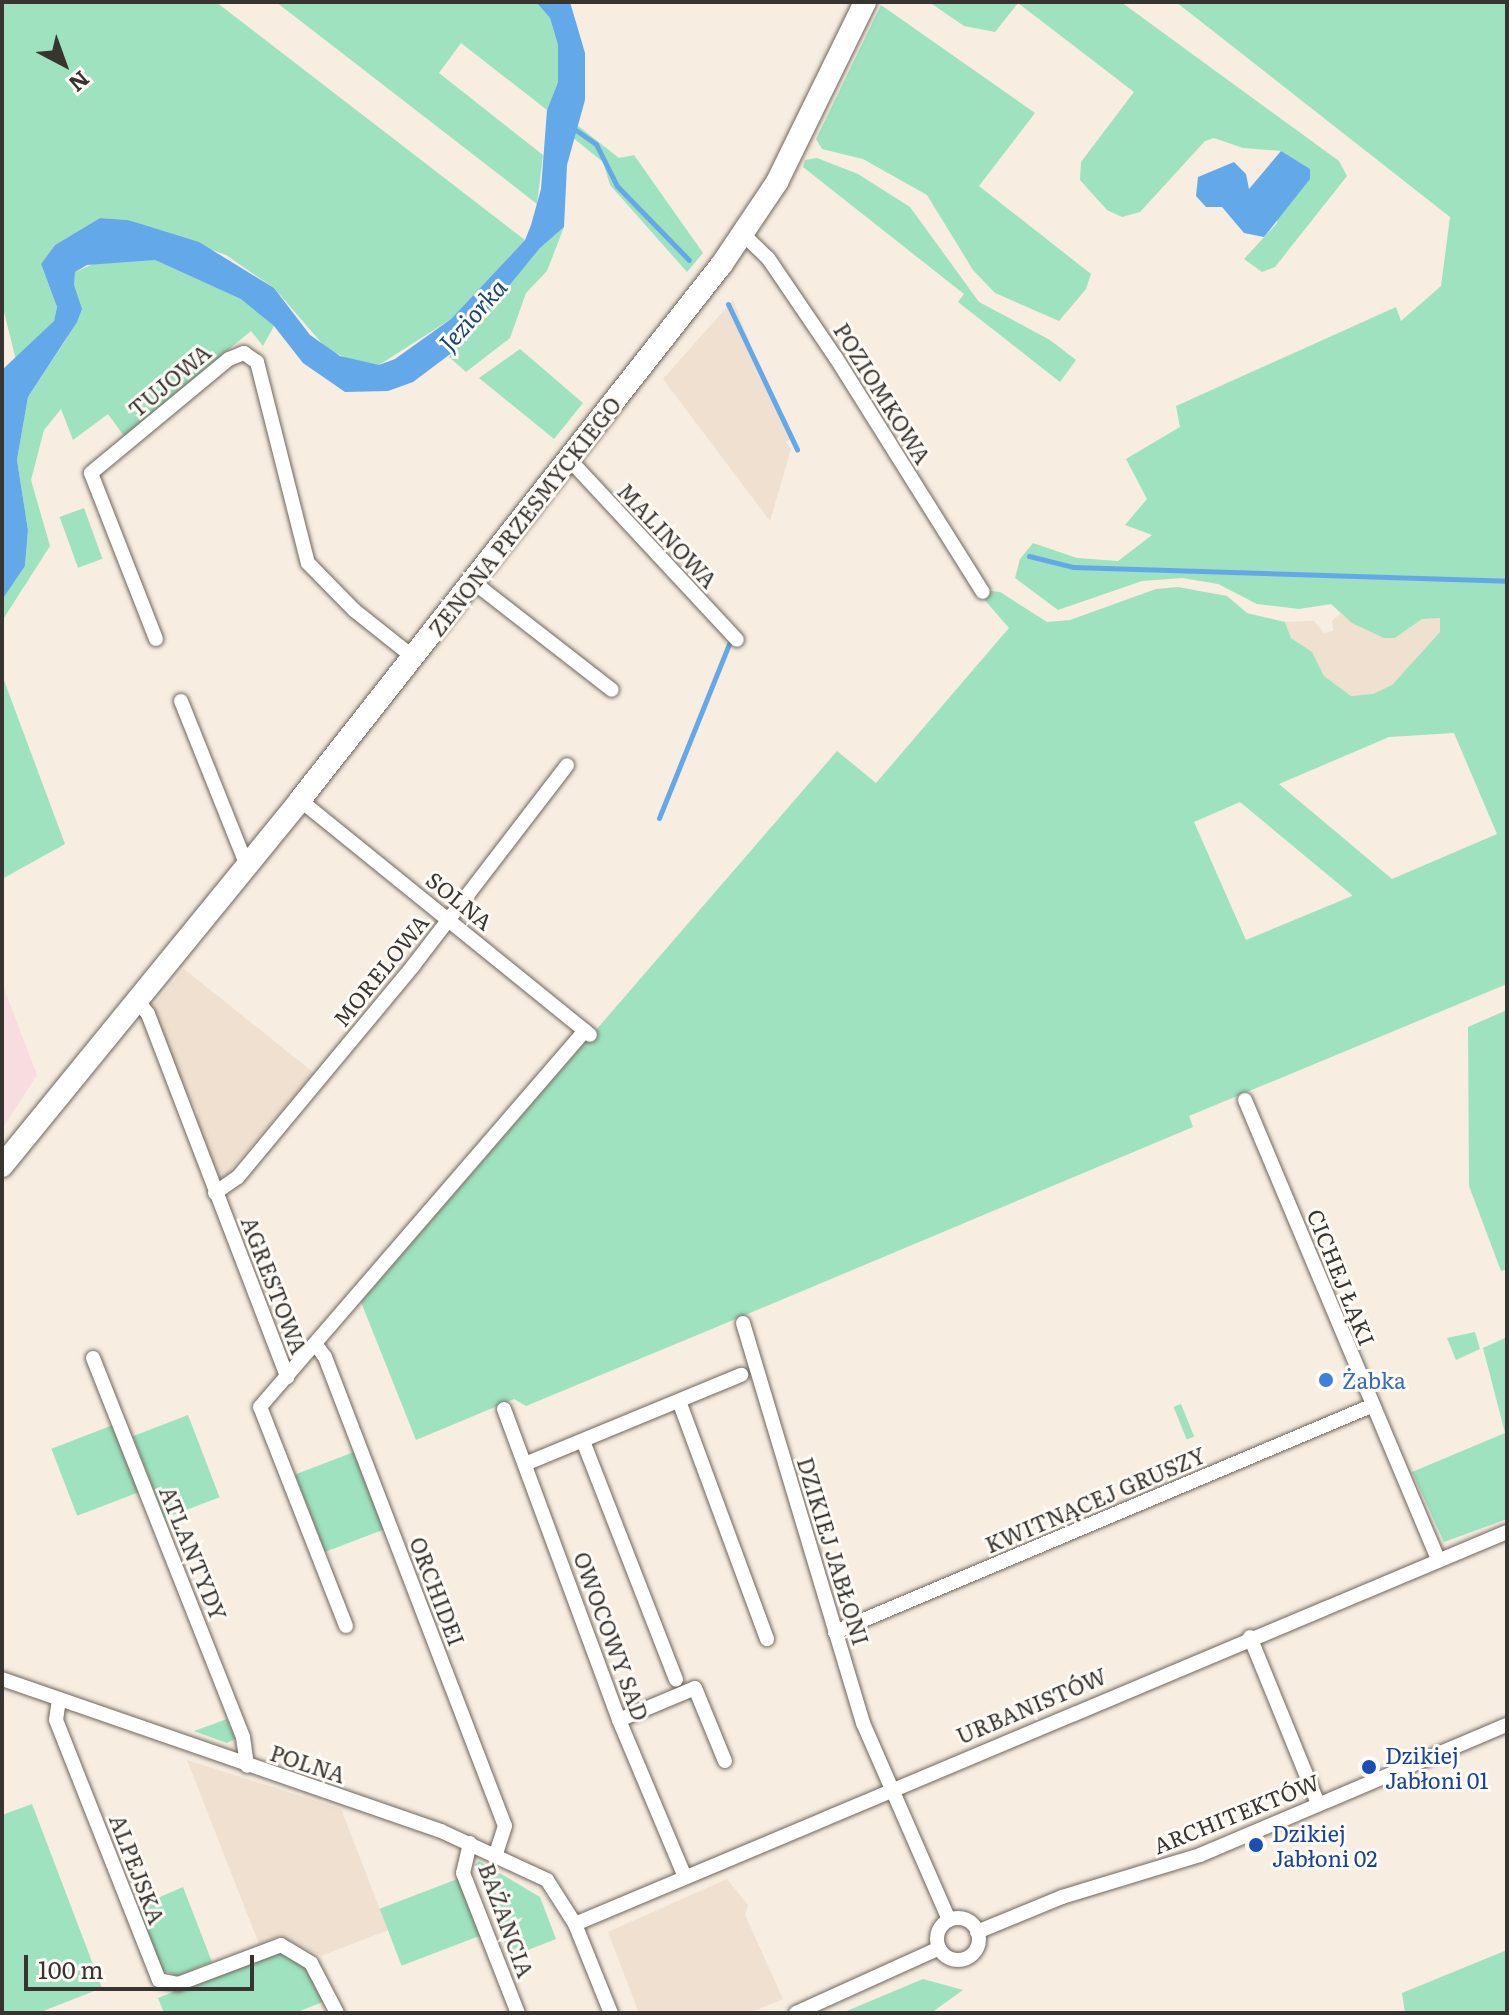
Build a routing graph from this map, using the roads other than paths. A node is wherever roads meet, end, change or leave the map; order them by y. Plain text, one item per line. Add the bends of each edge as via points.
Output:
1 (865, 2) edge
2 (744, 235) junction
3 (568, 458) junction
4 (472, 581) junction
5 (980, 587) dead end
6 (156, 639) dead end
7 (737, 640) dead end
8 (413, 657) junction
9 (612, 690) dead end
10 (181, 701) dead end
11 (567, 765) dead end
12 (300, 800) junction
13 (247, 866) junction
14 (450, 920) junction
15 (137, 1000) junction
16 (1245, 1100) dead end
17 (2, 1166) edge
18 (215, 1193) junction
19 (743, 1323) dead end
20 (316, 1345) junction
21 (93, 1358) dead end
22 (741, 1375) dead end
23 (287, 1377) junction
24 (679, 1401) junction
25 (1371, 1406) junction
26 (504, 1409) dead end
27 (583, 1441) junction
28 (525, 1464) junction
29 (1507, 1532) edge
30 (1438, 1559) junction
31 (346, 1626) dead end
32 (835, 1632) junction
33 (1250, 1637) junction
34 (767, 1639) dead end
35 (2, 1679) edge
36 (676, 1679) dead end
37 (59, 1699) junction
38 (619, 1720) junction
39 (1507, 1725) edge
40 (725, 1761) dead end
41 (247, 1766) junction
42 (891, 1789) junction
43 (1318, 1804) junction
44 (470, 1843) junction
45 (496, 1854) junction
46 (685, 1877) junction
47 (949, 1920) junction
48 (575, 1924) junction
49 (977, 1932) junction
50 (939, 1948) junction
51 (337, 2013) edge
52 (518, 2013) edge
53 (611, 2013) edge
54 (796, 2013) edge

1 - 2 main road, ZENONA PRZESMYCKIEGO via 797,145
2 - 3 main road, ZENONA PRZESMYCKIEGO
2 - 5 street, POZIOMKOWA via 768,258 836,358
3 - 4 main road, ZENONA PRZESMYCKIEGO
3 - 7 street, MALINOWA
4 - 8 main road, ZENONA PRZESMYCKIEGO
4 - 9 street
6 - 8 street, TUJOWA via 91,473 229,359 244,353 257,362 308,563 354,610
8 - 12 main road, ZENONA PRZESMYCKIEGO
10 - 13 street
11 - 14 street, MORELOWA
12 - 13 main road, ZENONA PRZESMYCKIEGO
12 - 14 street, SOLNA
13 - 15 main road, ZENONA PRZESMYCKIEGO
14 - 18 street, MORELOWA via 238,1177
14 - 20 street, SOLNA via 588,1033
15 - 17 main road, ZENONA PRZESMYCKIEGO
15 - 18 street, AGRESTOWA via 148,1014
16 - 25 street, CICHEJ ŁĄKI
18 - 23 street, AGRESTOWA
19 - 32 street, DZIKIEJ JABŁONI
20 - 23 street
20 - 45 street, ORCHIDEI via 505,1826
21 - 41 street, ATLANTYDY via 243,1737
22 - 24 street
23 - 31 street, AGRESTOWA via 260,1407
24 - 27 street
24 - 34 street
25 - 30 street, CICHEJ ŁĄKI
25 - 32 street, KWITNĄCEJ GRUSZY
26 - 28 street, OWOCOWY SAD
27 - 28 street
27 - 36 street
28 - 38 street, OWOCOWY SAD
29 - 30 street, URBANISTÓW
30 - 33 street, URBANISTÓW
32 - 42 street, DZIKIEJ JABŁONI via 863,1723
33 - 42 street, URBANISTÓW
33 - 43 street
35 - 37 street, POLNA
37 - 41 street, POLNA
37 - 51 street, ALPEJSKA via 56,1720 159,1980 178,1984 281,1945 311,1963
38 - 40 street via 695,1688
38 - 46 street, OWOCOWY SAD
39 - 43 street, ARCHITEKTÓW
41 - 44 street, POLNA
42 - 46 street, URBANISTÓW
42 - 47 street, DZIKIEJ JABŁONI
43 - 49 street, ARCHITEKTÓW via 1200,1855 1062,1897
44 - 45 street, POLNA
44 - 52 street, BAŻANCIA via 463,1873
45 - 48 street, POLNA via 552,1885
46 - 48 street, URBANISTÓW
47 - 49 street via 964,1919
47 - 50 street via 939,1930
48 - 53 street, POLNA
49 - 50 street via 977,1946 967,1957 952,1959
50 - 54 street

